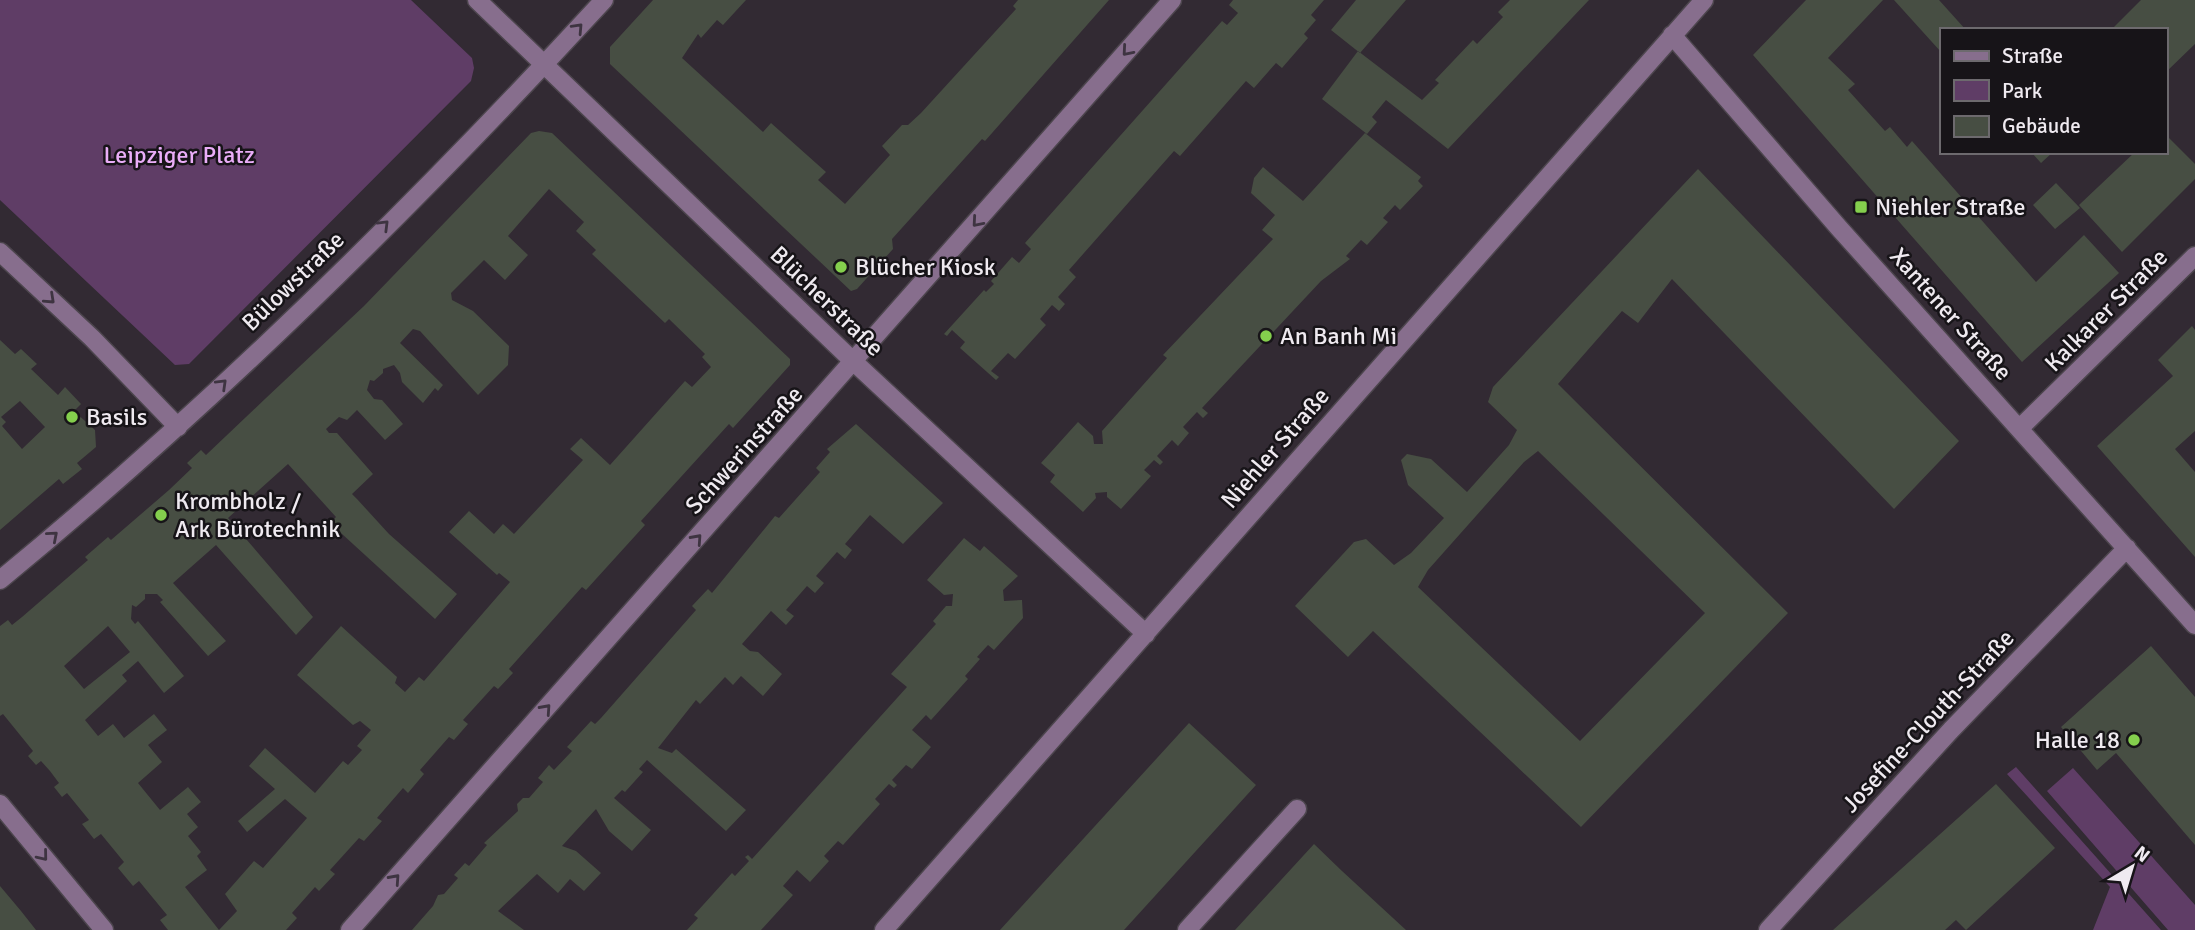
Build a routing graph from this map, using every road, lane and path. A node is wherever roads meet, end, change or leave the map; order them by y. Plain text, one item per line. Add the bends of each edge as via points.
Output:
1 (477, 0) edge
2 (604, 0) edge
3 (1172, 0) edge
4 (1704, 0) edge
5 (1672, 35) junction
6 (544, 65) junction
7 (0, 252) edge
8 (2195, 256) edge
9 (854, 362) junction
10 (178, 427) junction
11 (2021, 428) junction
12 (2127, 548) junction
13 (0, 580) edge
14 (2195, 625) edge
15 (1146, 634) junction
16 (0, 804) edge
17 (1297, 809) dead end
18 (104, 930) edge
19 (350, 930) edge
20 (884, 930) edge
21 (1187, 930) edge
22 (1768, 930) edge

1 - 6 street, Blücherstraße
6 -> 2 street, Bülowstraße
3 -> 9 street, Schwerinstraße
4 - 5 street, Niehler Straße
5 - 11 street, Xantener Straße
5 - 15 street, Niehler Straße
6 - 9 street, Blücherstraße
10 -> 6 street, Bülowstraße
7 -> 10 street
8 - 11 street, Kalkarer Straße
9 - 15 street, Blücherstraße
19 -> 9 street, Schwerinstraße
13 -> 10 street, Bülowstraße
11 - 12 street, Xantener Straße
12 - 14 street, Xantener Straße
12 - 22 street, Josefine-Clouth-Straße via 1951,730
15 - 20 street, Niehler Straße
16 -> 18 street
17 - 21 street

